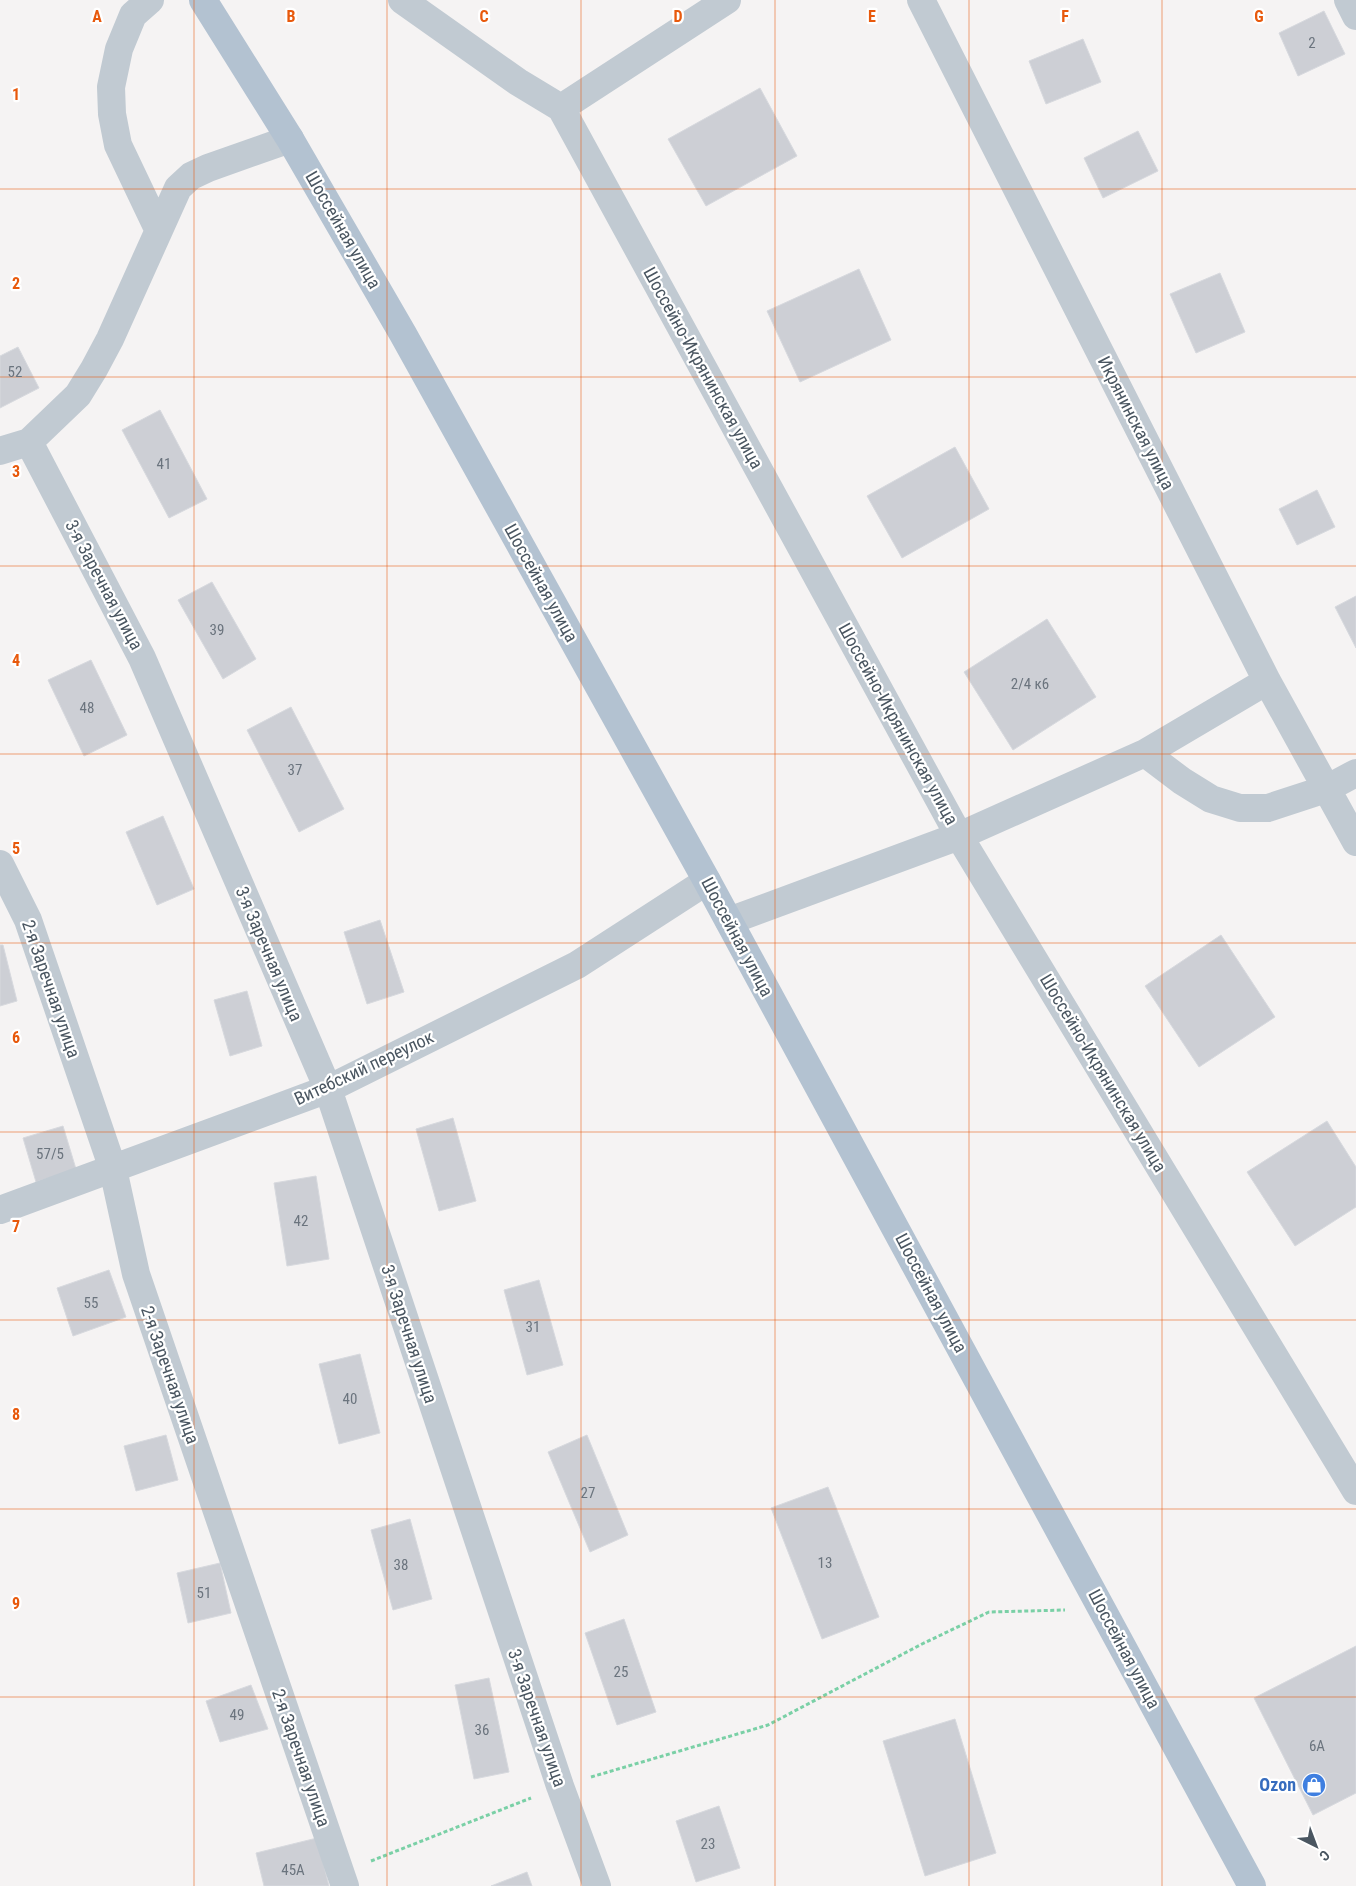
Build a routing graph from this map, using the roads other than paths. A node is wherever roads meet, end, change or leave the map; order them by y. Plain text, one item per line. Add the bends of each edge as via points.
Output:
1 (150, 0) edge
2 (203, 0) edge
3 (402, 0) edge
4 (727, 0) edge
5 (921, 0) edge
6 (1348, 0) edge
7 (1356, 16) edge
8 (561, 108) junction
9 (290, 139) junction
10 (158, 229) junction
11 (29, 442) junction
12 (0, 451) edge
13 (1267, 681) junction
14 (1145, 753) junction
15 (1356, 773) edge
16 (1326, 789) junction
17 (959, 836) junction
18 (1356, 842) edge
19 (0, 864) edge
20 (707, 881) junction
21 (729, 921) junction
22 (328, 1089) junction
23 (112, 1169) junction
24 (0, 1210) edge
25 (1356, 1491) edge
26 (343, 1879) edge
27 (597, 1886) edge
28 (1252, 1886) edge

1 - 10 street via 134,15 119,49 111,86 118,145
2 - 9 main road, Шоссейная улица
3 - 8 street via 518,82
4 - 8 street
5 - 13 street, Икрянинская улица
6 - 7 street
8 - 17 street, Шоссейно-Икрянинская улица
9 - 10 street via 191,176 178,188
9 - 20 main road, Шоссейная улица via 403,334
10 - 11 street via 94,369 78,395
11 - 12 street
11 - 22 street, 3-я Заречная улица via 142,658
13 - 14 street
13 - 16 street, Икрянинская улица
14 - 16 street via 1211,798 1240,808 1268,808
14 - 17 street
15 - 16 street
16 - 18 street, Икрянинская улица
17 - 21 street
17 - 25 street, Шоссейно-Икрянинская улица
19 - 23 street, 2-я Заречная улица via 28,920
20 - 21 main road, Шоссейная улица
20 - 22 street, Витебский переулок via 577,964
21 - 28 main road, Шоссейная улица
22 - 23 street, Витебский переулок
22 - 27 street, 3-я Заречная улица via 560,1786
23 - 24 street, Витебский переулок
23 - 26 street, 2-я Заречная улица via 136,1274

